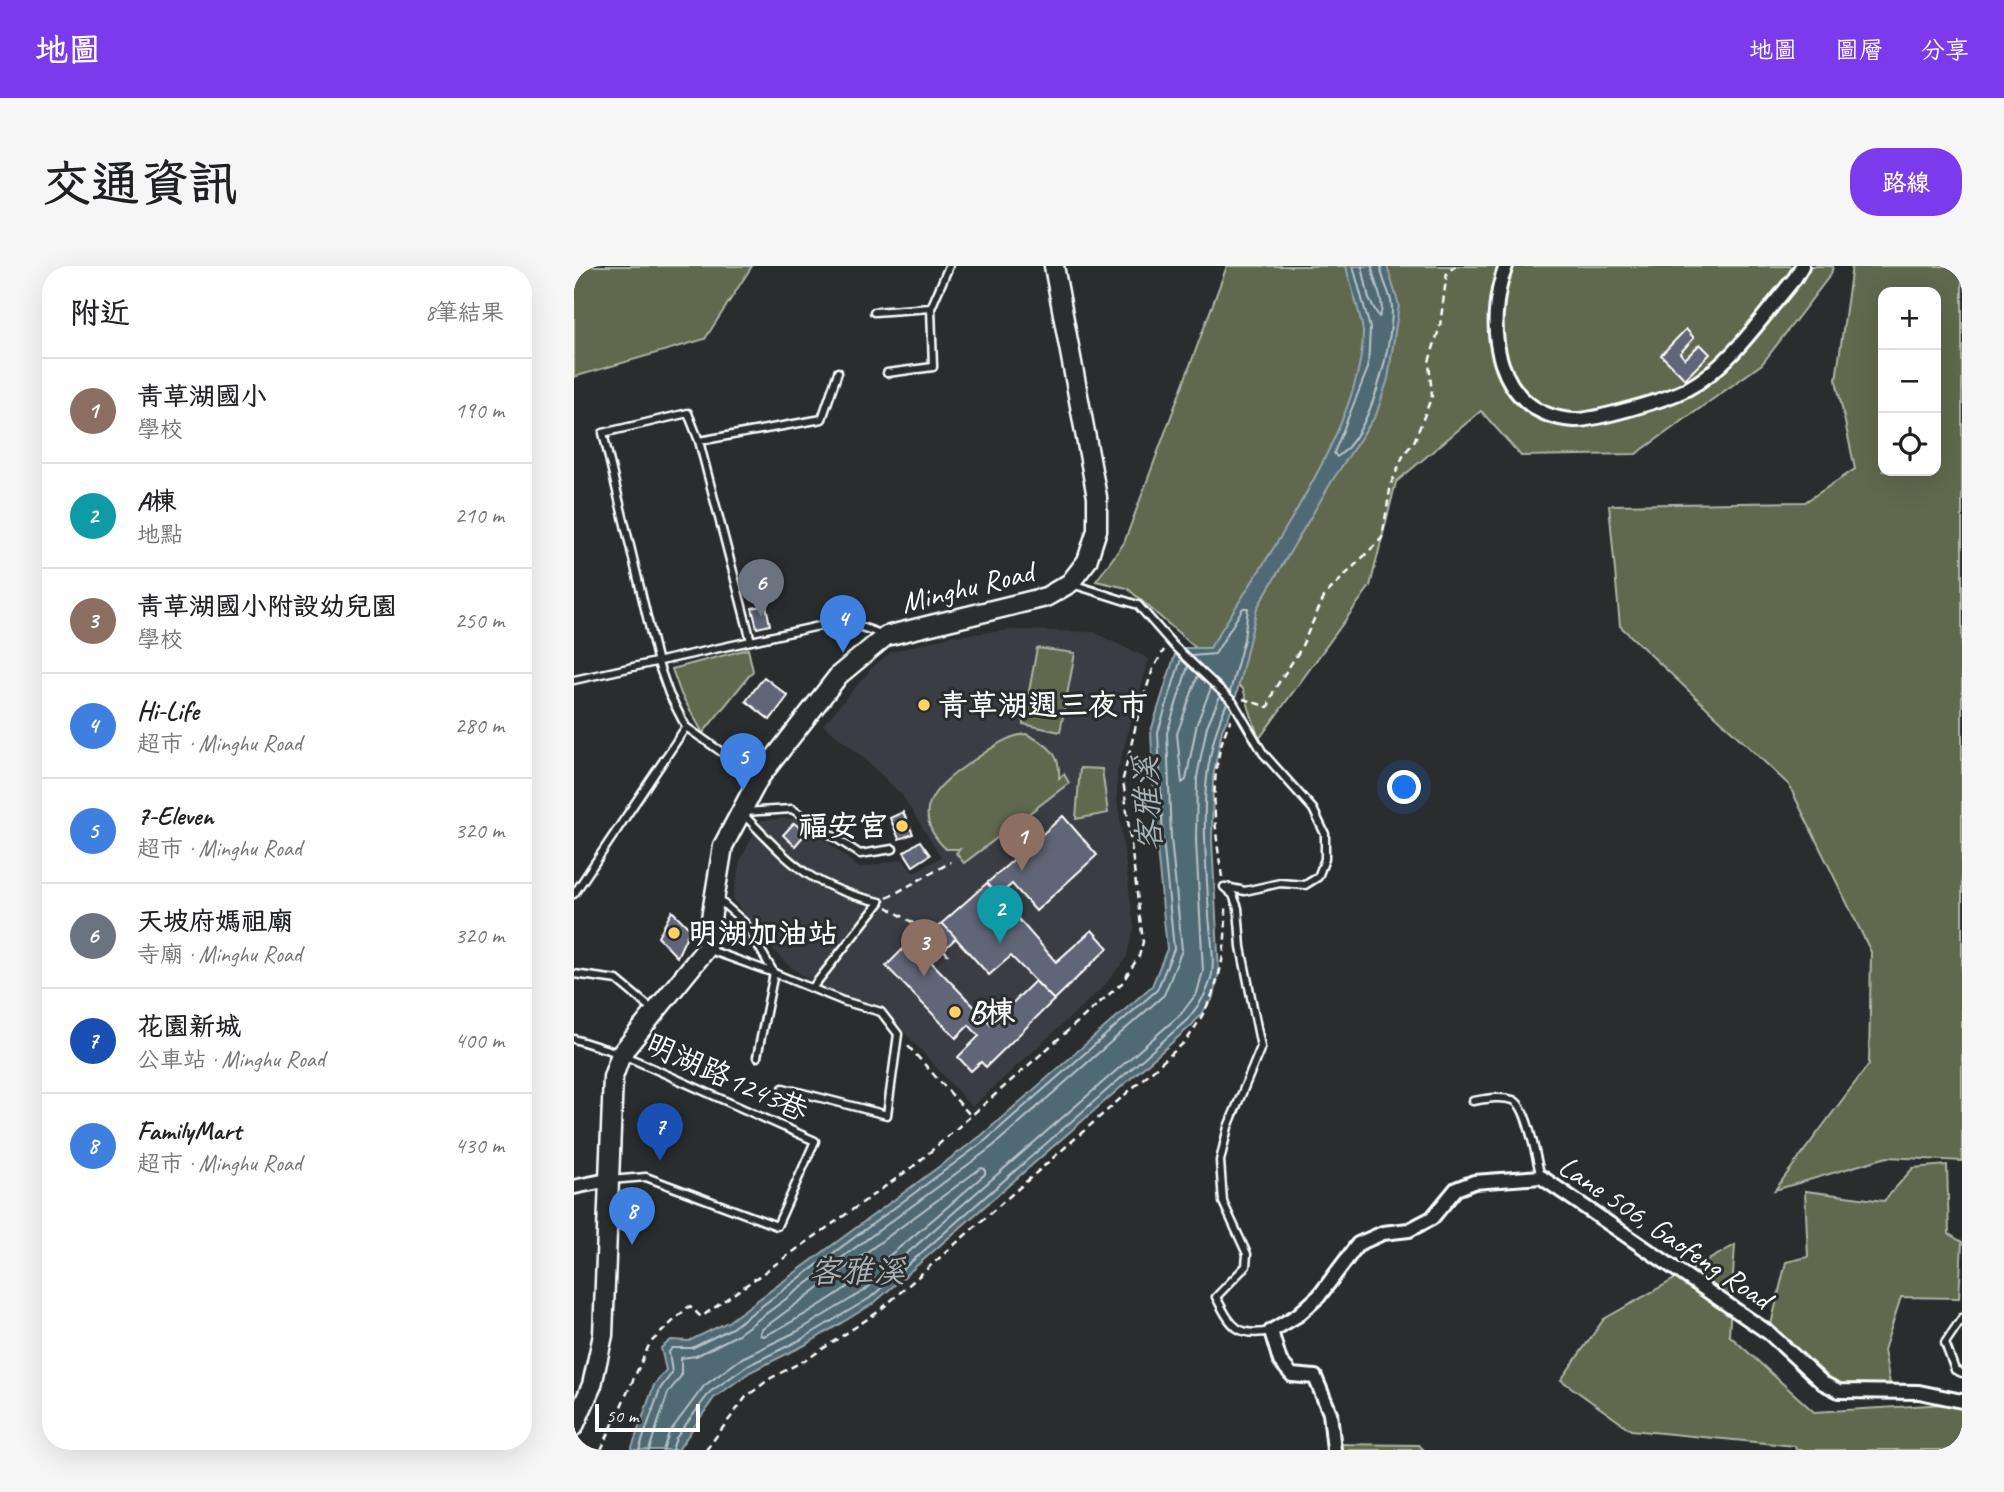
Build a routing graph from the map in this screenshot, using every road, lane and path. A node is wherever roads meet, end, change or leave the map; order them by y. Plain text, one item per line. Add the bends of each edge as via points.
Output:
1 (949, 266) edge
2 (1055, 266) edge
3 (1456, 266) edge
4 (1506, 266) edge
5 (1802, 266) edge
6 (931, 308) junction
7 (874, 313) dead end
8 (838, 372) dead end
9 (887, 373) dead end
10 (699, 441) junction
11 (1070, 583) junction
12 (886, 636) junction
13 (751, 641) junction
14 (1173, 644) junction
15 (658, 663) junction
16 (574, 680) edge
17 (1233, 702) junction
18 (1236, 710) junction
19 (686, 727) junction
20 (759, 778) junction
21 (742, 812) junction
22 (893, 849) dead end
23 (951, 862) dead end
24 (1224, 887) junction
25 (574, 894) edge
26 (713, 896) junction
27 (880, 902) junction
28 (931, 934) dead end
29 (706, 949) junction
30 (944, 950) dead end
31 (948, 955) dead end
32 (774, 973) junction
33 (574, 974) edge
34 (813, 987) junction
35 (656, 1013) junction
36 (574, 1039) edge
37 (897, 1042) junction
38 (621, 1054) junction
39 (757, 1056) dead end
40 (783, 1088) dead end
41 (1473, 1101) dead end
42 (971, 1116) junction
43 (1541, 1177) junction
44 (608, 1180) junction
45 (574, 1187) edge
46 (1962, 1318) edge
47 (1271, 1331) junction
48 (1962, 1373) edge
49 (1962, 1401) edge
50 (574, 1426) edge
51 (574, 1445) edge
52 (585, 1450) edge
53 (601, 1450) edge
54 (706, 1450) edge
55 (1334, 1450) edge

1 - 6 lane
2 - 11 street, Minghu Road via 1097,497 1097,530 1087,561
3 - 17 path via 1447,272 1440,326 1429,362 1432,396 1391,484 1382,538 1325,595 1268,707 1246,698
4 - 5 street via 1493,332 1506,379 1535,409 1574,420 1687,390 1719,366
6 - 7 lane
6 - 9 lane via 933,367
8 - 10 lane via 822,419
10 - 13 lane
10 - 15 lane via 688,413 603,433
11 - 12 street, Minghu Road via 1046,597
11 - 14 lane via 1138,605
12 - 13 lane via 837,622
12 - 20 street, Minghu Road via 839,675
13 - 15 lane
14 - 17 lane
14 - 42 path via 1161,653 1150,679 1122,779 1142,923 1139,956 1122,983
15 - 16 lane
15 - 19 lane
17 - 18 lane
18 - 24 path via 1216,766 1216,831
18 - 24 lane via 1263,753 1313,809 1325,834 1325,859 1318,877 1305,885 1280,883 1245,891
19 - 20 lane
19 - 25 lane
20 - 21 street, Minghu Road
21 - 22 lane via 792,809 860,854
21 - 26 street, Minghu Road via 723,846
21 - 27 lane via 789,862 818,883
23 - 27 path
24 - 47 lane via 1238,908 1261,1047 1228,1126 1220,1161 1223,1202 1247,1254 1246,1266 1216,1297 1227,1321 1237,1328 1249,1334
24 - 54 path via 1226,934 1218,985 1186,1041 878,1312 746,1397
26 - 29 street, Minghu Road
26 - 32 lane via 745,923
27 - 28 path
27 - 34 lane
29 - 32 lane
29 - 35 street
30 - 31 path
32 - 34 lane
32 - 39 lane
33 - 35 lane via 617,980
34 - 37 lane via 881,1012 898,1034
35 - 38 street
36 - 38 lane, 明湖路1243巷
37 - 40 lane via 887,1115
37 - 42 path via 907,1046
38 - 44 street via 613,1077
38 - 44 lane, 明湖路1243巷 via 815,1141 777,1226 646,1177
41 - 43 lane via 1515,1100 1524,1110
42 - 53 path via 905,1173 704,1315 687,1308 650,1343
43 - 47 street, Lane 506, Gaofeng Road via 1474,1182 1456,1189 1432,1218 1409,1230 1383,1233 1358,1244 1319,1296
43 - 49 street, Lane 506, Gaofeng Road via 1769,1333 1822,1383 1839,1391 1919,1392
44 - 45 street
44 - 50 street via 603,1335 592,1385
46 - 48 lane via 1945,1343 1955,1370
47 - 55 street via 1280,1361 1292,1375 1315,1377 1330,1413
51 - 52 path

